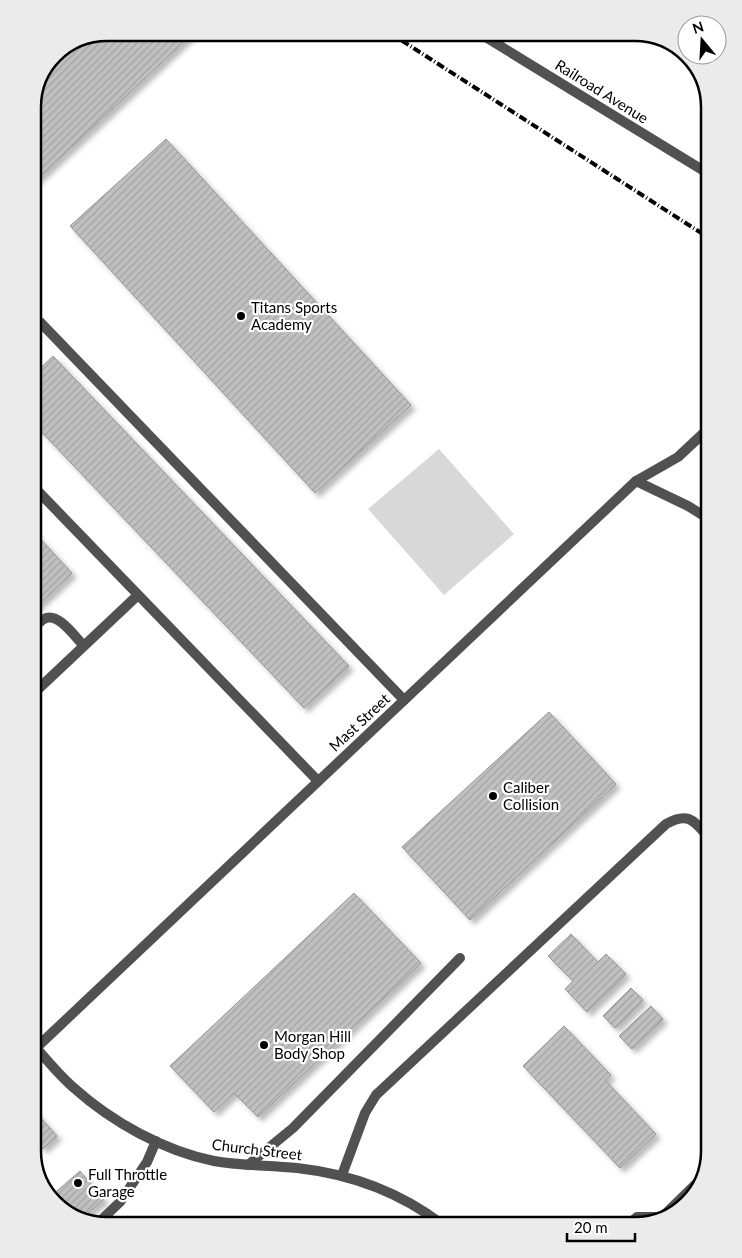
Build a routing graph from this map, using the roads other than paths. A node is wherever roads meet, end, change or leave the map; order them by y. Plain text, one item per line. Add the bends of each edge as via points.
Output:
1 (492, 41) edge
2 (701, 169) edge
3 (41, 323) edge
4 (701, 436) edge
5 (636, 481) junction
6 (41, 494) edge
7 (701, 514) edge
8 (138, 595) junction
9 (41, 622) edge
10 (84, 646) junction
11 (41, 686) edge
12 (404, 700) junction
13 (318, 781) junction
14 (701, 829) edge
15 (460, 958) dead end
16 (41, 1040) edge
17 (41, 1054) edge
18 (156, 1141) junction
19 (248, 1166) junction
20 (342, 1175) junction
21 (104, 1217) edge
22 (432, 1217) edge

1 - 2 street, Railroad Avenue
3 - 12 street
4 - 5 street, Mast Street via 678,457
5 - 7 street
5 - 12 street, Mast Street
6 - 8 street
8 - 10 street
8 - 13 street
9 - 10 street via 45,618 58,619
10 - 11 street
12 - 13 street, Mast Street
13 - 16 street, Mast Street
14 - 20 street via 686,818 666,824 376,1095 365,1113
15 - 19 street via 293,1128
17 - 18 street, Church Street via 73,1088 102,1110
18 - 19 street, Church Street via 212,1160
18 - 21 street via 147,1162 120,1202
19 - 20 street, Church Street via 298,1168
20 - 22 street, Church Street via 397,1195

